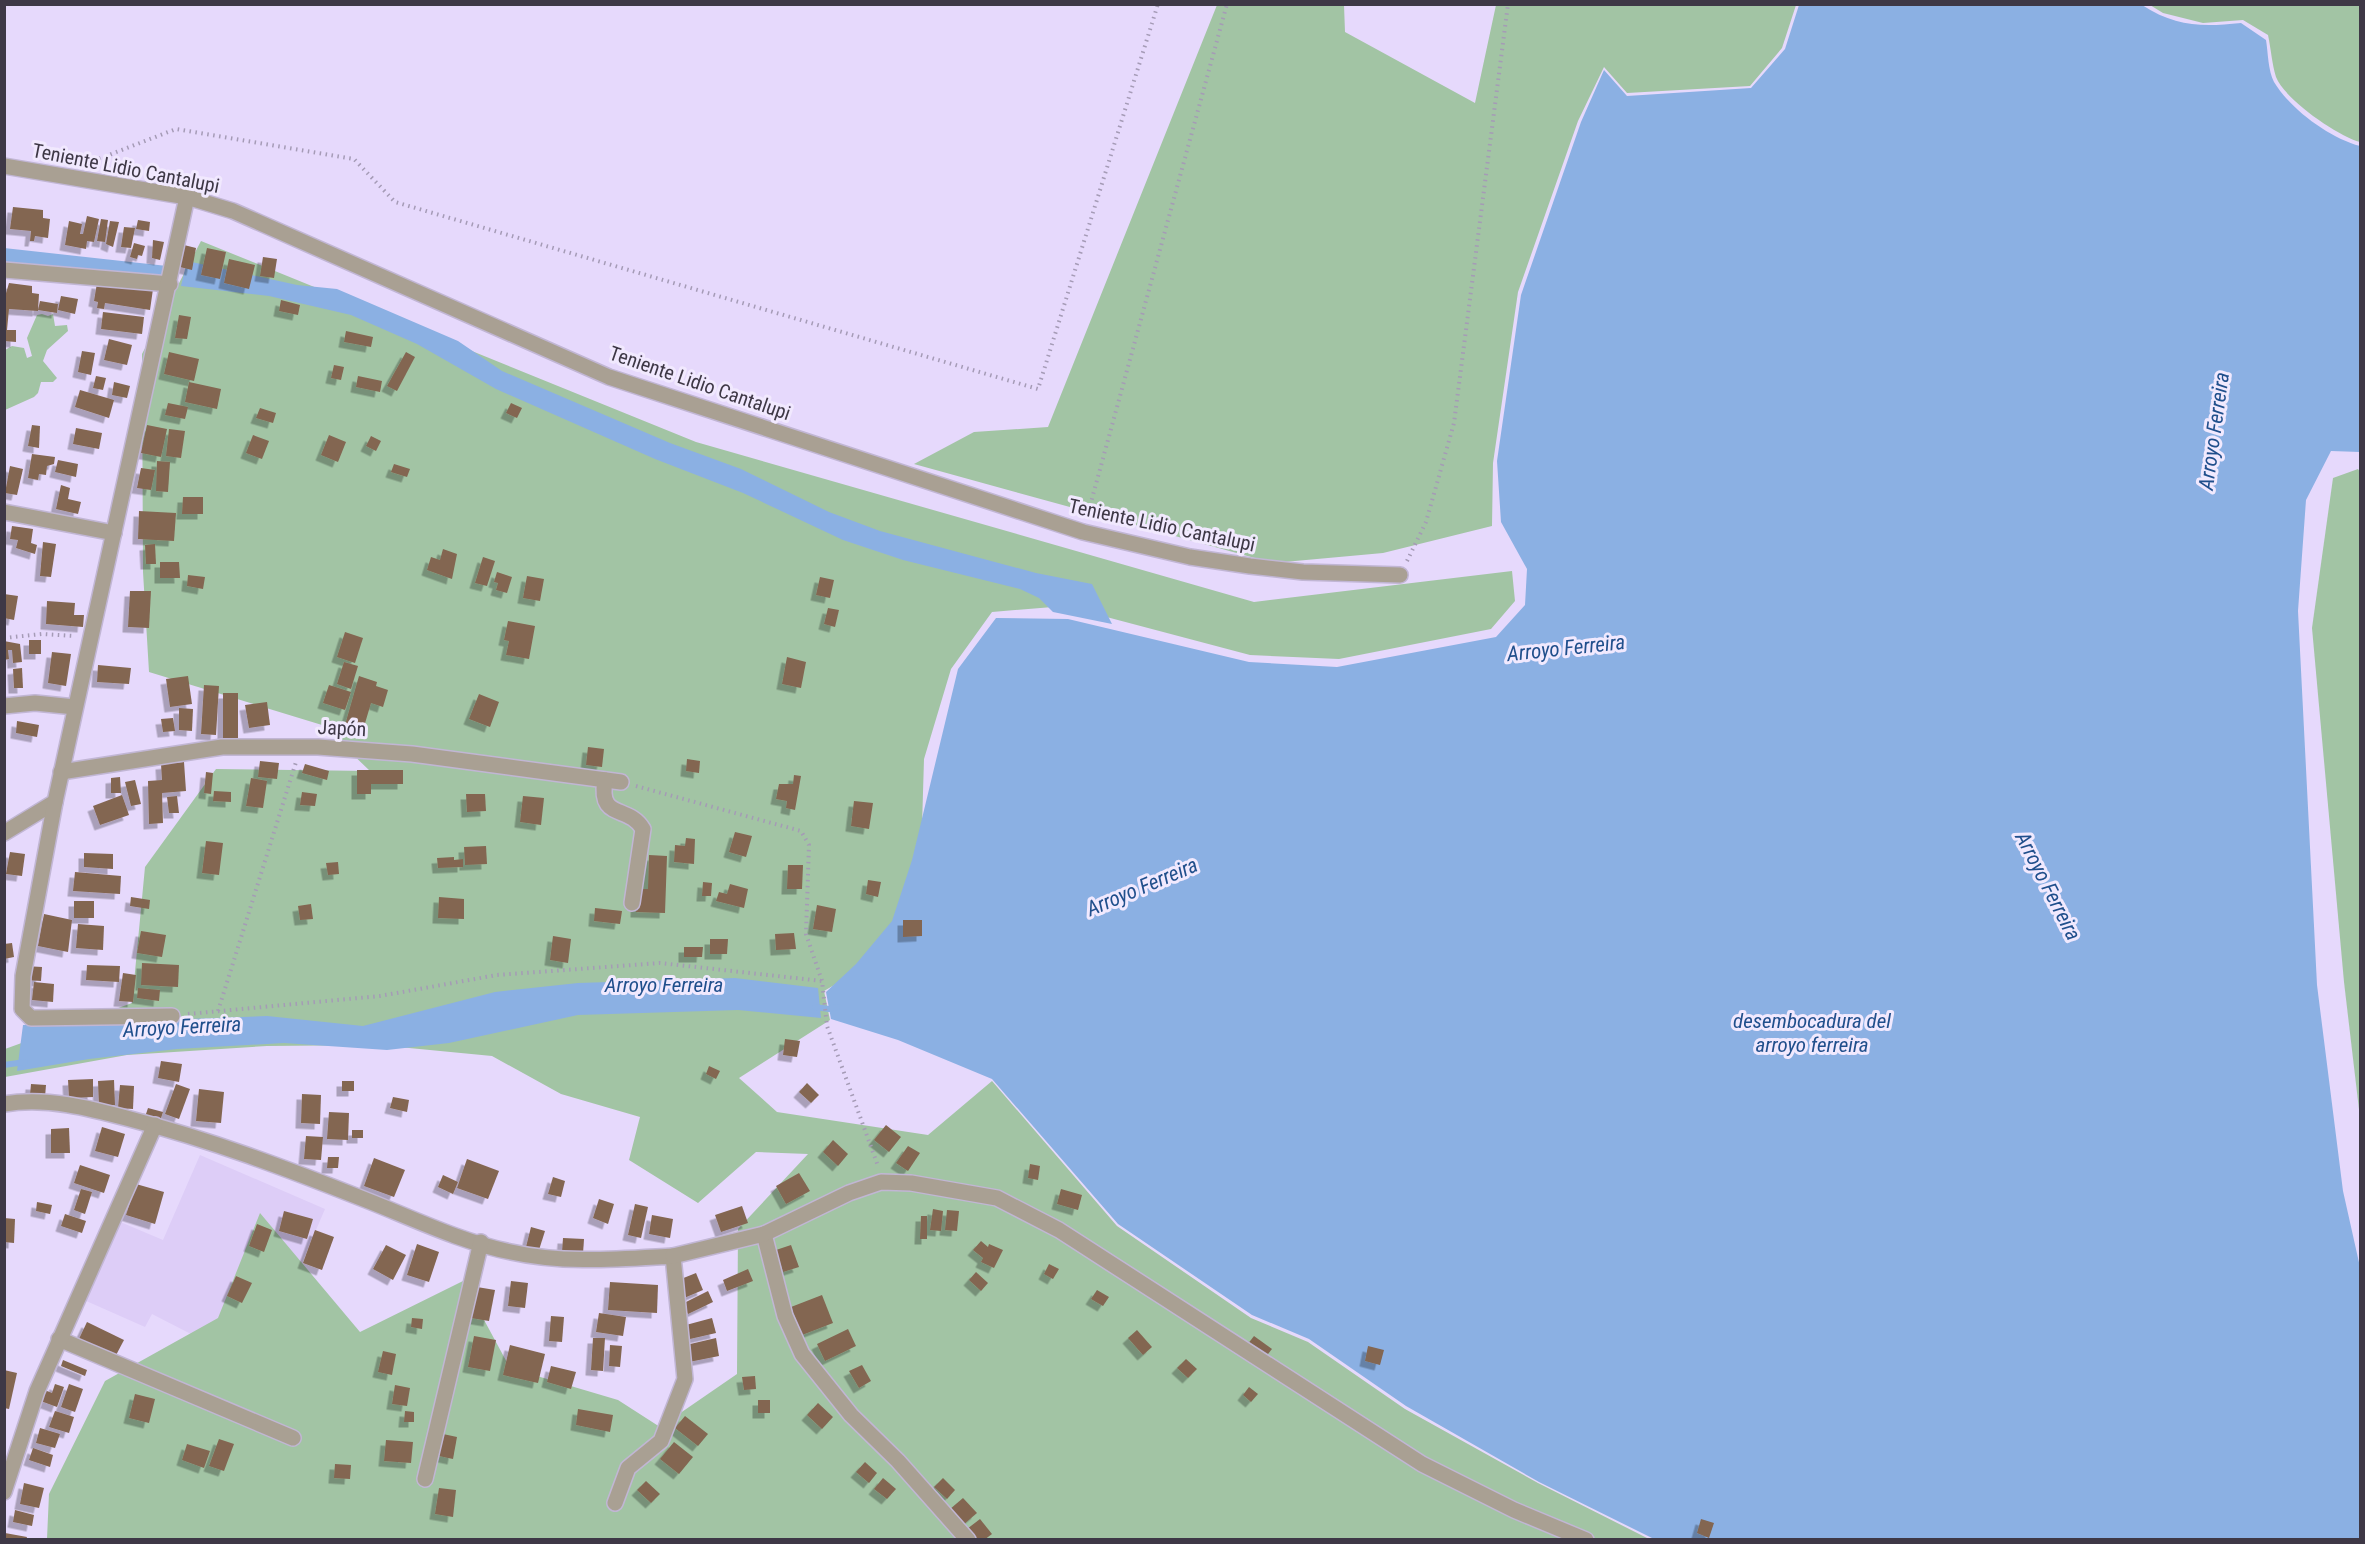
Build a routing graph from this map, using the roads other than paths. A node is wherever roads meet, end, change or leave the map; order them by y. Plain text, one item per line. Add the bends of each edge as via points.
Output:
1 (4, 166) edge
2 (187, 197) junction
3 (4, 270) edge
4 (170, 284) junction
5 (4, 512) edge
6 (114, 533) junction
7 (1400, 575) road end
8 (4, 706) edge
9 (75, 707) junction
10 (61, 772) junction
11 (604, 780) junction
12 (621, 782) road end
13 (54, 802) junction
14 (4, 833) edge
15 (632, 903) dead end
16 (172, 1016) road end
17 (4, 1104) edge
18 (155, 1125) junction
19 (764, 1234) junction
20 (481, 1242) junction
21 (673, 1256) junction
22 (59, 1339) junction
23 (293, 1438) dead end
24 (425, 1479) dead end
25 (4, 1492) edge
26 (615, 1503) dead end
27 (968, 1539) edge
28 (1586, 1539) edge

1 - 2 street, Teniente Lidio Cantalupi
2 - 4 street
2 - 7 street, Teniente Lidio Cantalupi via 233,211 318,247 609,377 1083,532 1190,557 1250,566 1313,573
3 - 4 street
4 - 6 street
5 - 6 street
6 - 9 street
8 - 9 street
9 - 10 street
10 - 11 street, Japón via 222,747 301,747 412,754
10 - 13 street
11 - 12 street, Japón
11 - 15 street via 602,796 608,807 638,821 644,829
13 - 14 street
13 - 16 street via 23,976 22,1009 31,1018
17 - 18 street via 44,1102 80,1106
18 - 20 street via 244,1152
18 - 22 street
19 - 21 street
19 - 27 street via 785,1316 802,1354 851,1415
19 - 28 street via 881,1182 911,1183 997,1198 1059,1230 1422,1464 1514,1510
20 - 21 street via 508,1252 553,1260
20 - 24 street
21 - 26 street via 685,1379 661,1441 628,1468
22 - 23 street
22 - 25 street via 37,1391

